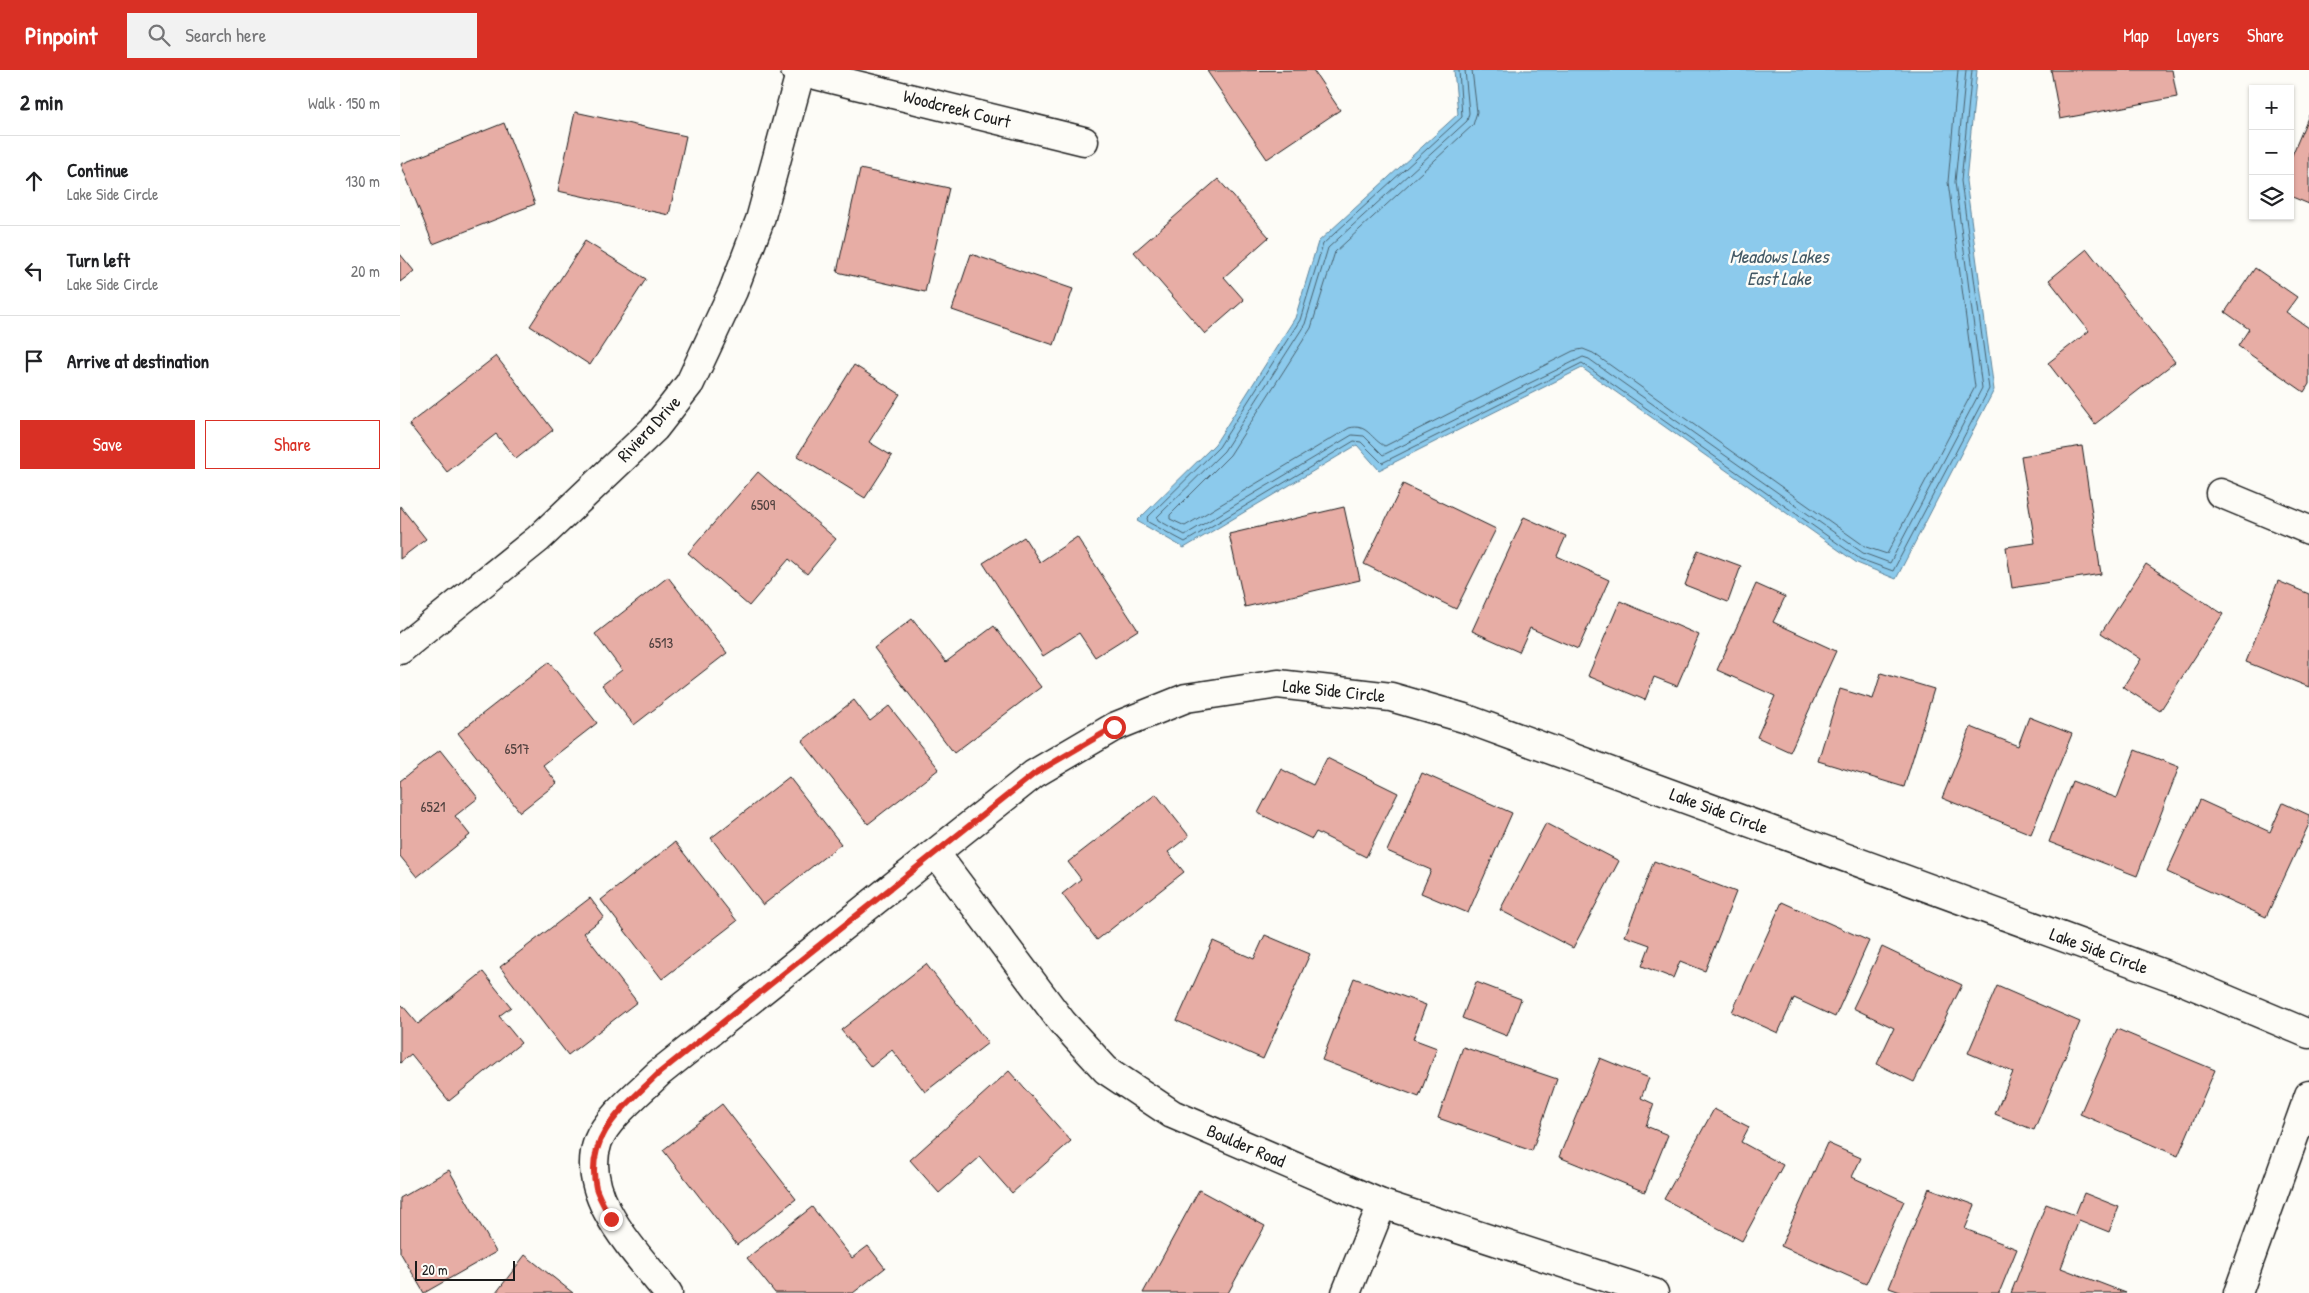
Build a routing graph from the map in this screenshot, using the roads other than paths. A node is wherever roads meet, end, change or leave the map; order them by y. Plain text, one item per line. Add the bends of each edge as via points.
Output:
1 (799, 70) edge
2 (1084, 141) dead end
3 (2220, 493) dead end
4 (2309, 530) edge
5 (400, 650) edge
6 (936, 854) junction
7 (2309, 1034) edge
8 (2309, 1095) edge
9 (1382, 1204) junction
10 (668, 1293) edge
11 (1346, 1293) edge
12 (1654, 1293) edge
13 (2238, 1293) edge

1 - 2 street, Woodcreek Court
1 - 5 street, Riviera Drive via 760,220 733,292 690,383 655,428 538,539
3 - 4 street
6 - 7 street, Lake Side Circle via 1034,774 1114,727 1186,698 1278,684 1392,697 1464,718 2183,981
6 - 9 street, Boulder Road via 1062,1022 1106,1070 1172,1114
6 - 10 street, Lake Side Circle via 659,1073 610,1122 598,1140 594,1159 596,1188 611,1219
8 - 13 street
9 - 11 street
9 - 12 street, Boulder Road

